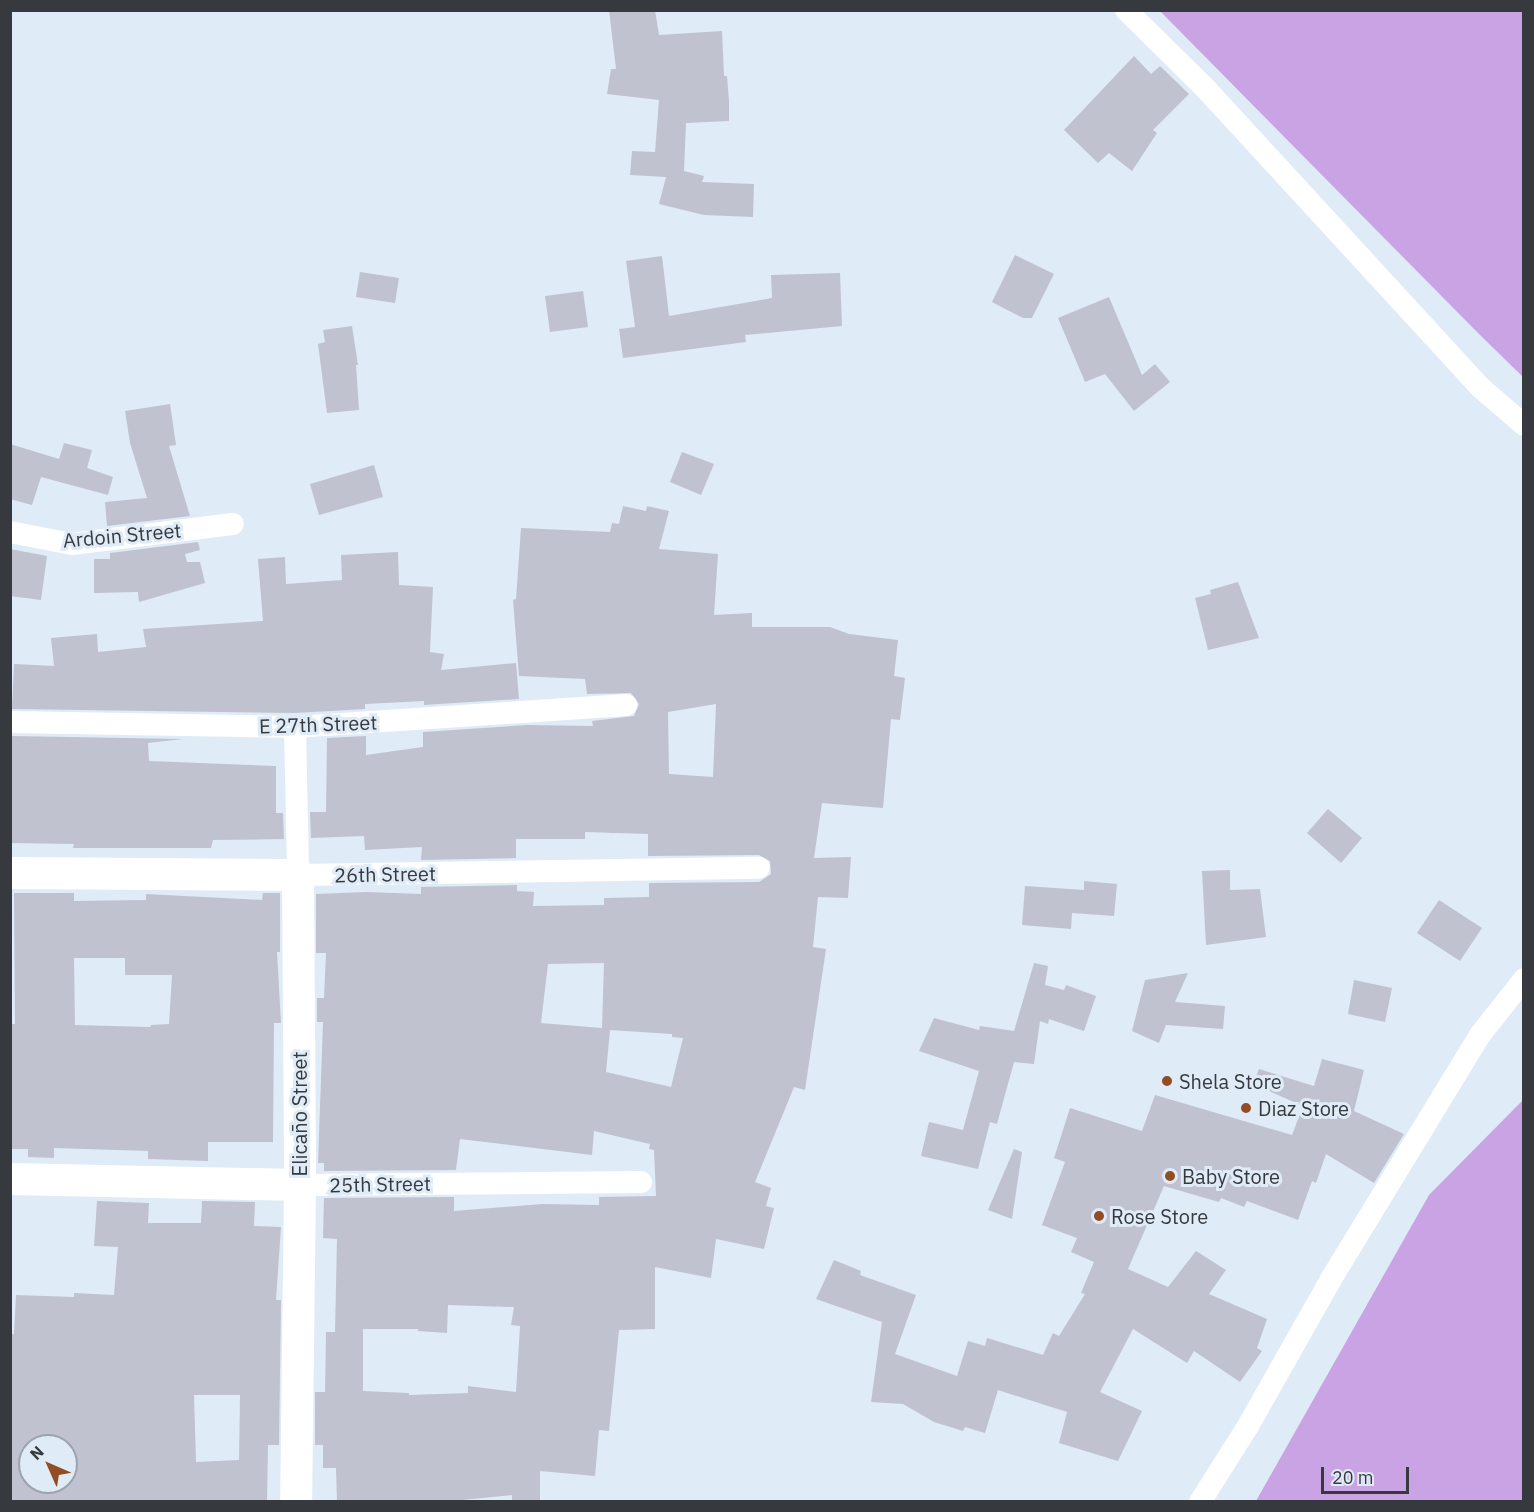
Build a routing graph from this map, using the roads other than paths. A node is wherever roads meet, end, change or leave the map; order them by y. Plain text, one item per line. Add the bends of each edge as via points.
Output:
1 (1126, 10) edge
2 (1524, 425) edge
3 (234, 524) dead end
4 (10, 532) edge
5 (626, 705) dead end
6 (10, 722) edge
7 (295, 727) junction
8 (759, 868) dead end
9 (10, 873) edge
10 (298, 875) junction
11 (1524, 979) edge
12 (10, 1179) edge
13 (641, 1182) dead end
14 (300, 1185) junction
15 (296, 1502) edge
16 (1200, 1502) edge

1 - 2 street via 1206,89 1480,387
3 - 4 street, Ardoin Street via 72,544
5 - 7 street, E 27th Street
6 - 7 street, E 27th Street
7 - 10 street, Elicaño Street
8 - 10 street, 26th Street
9 - 10 street, 26th Street
10 - 14 street, Elicaño Street
11 - 16 street via 1479,1035
12 - 14 street, 25th Street
13 - 14 street, 25th Street
14 - 15 street, Elicaño Street

